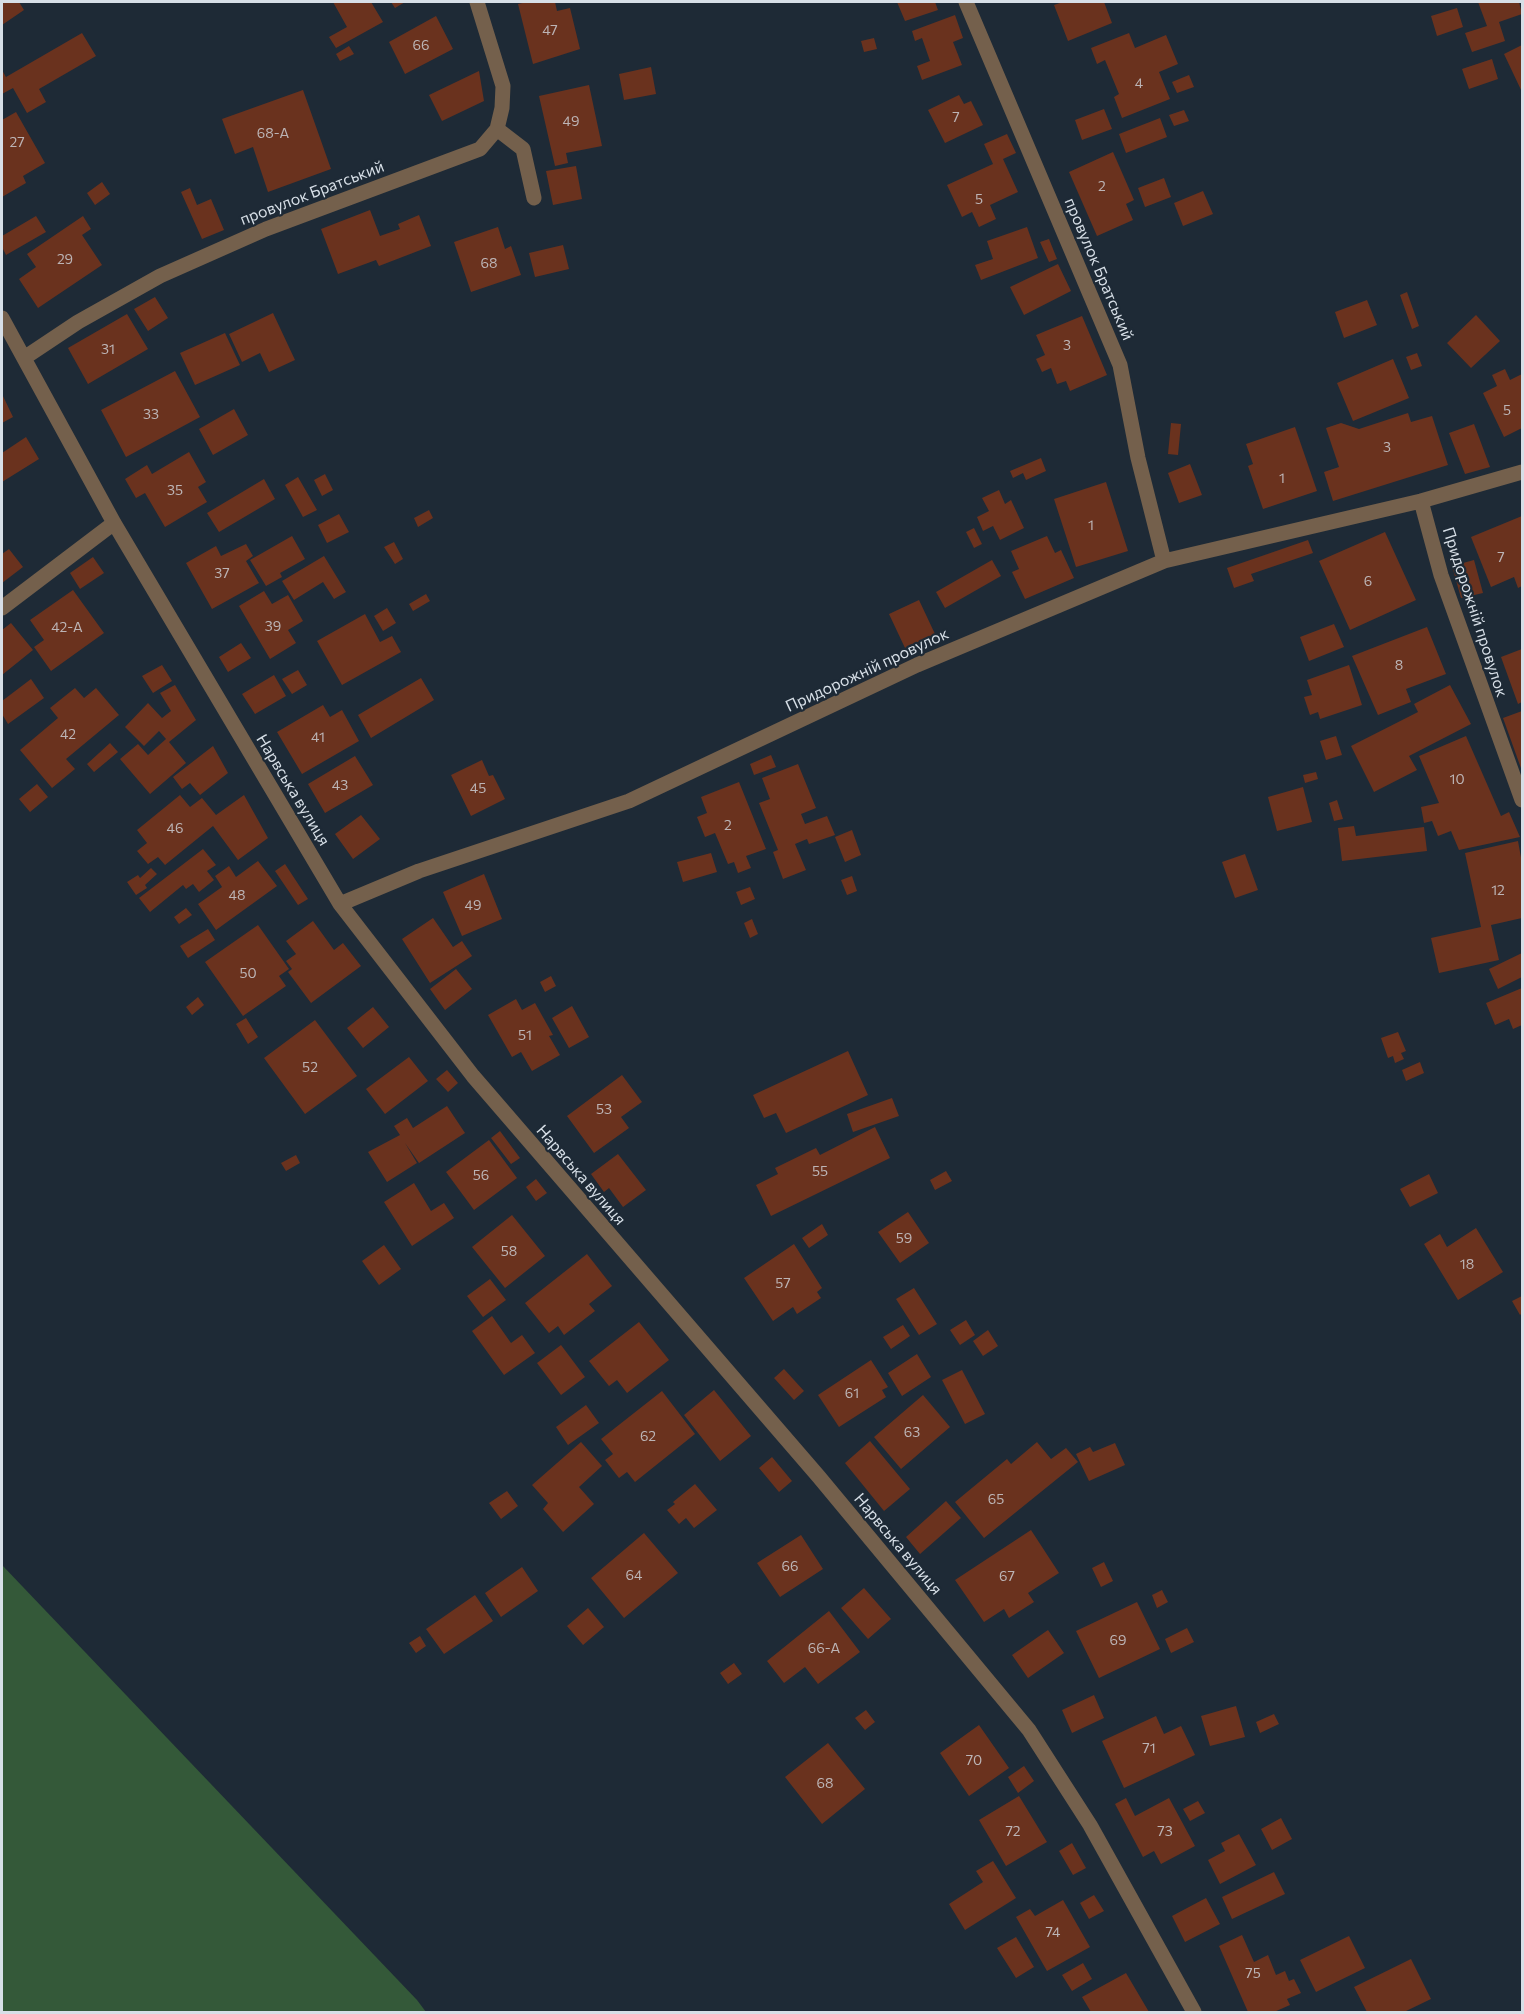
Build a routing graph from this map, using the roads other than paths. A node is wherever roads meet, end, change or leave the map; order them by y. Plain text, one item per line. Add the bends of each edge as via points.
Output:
1 (477, 2) edge
2 (966, 2) edge
3 (497, 129) junction
4 (534, 198) dead end
5 (2, 318) edge
6 (24, 358) junction
7 (1522, 472) edge
8 (1421, 501) junction
9 (114, 523) junction
10 (1164, 561) junction
11 (2, 608) edge
12 (1522, 800) edge
13 (340, 904) junction
14 (1194, 2013) edge

1 - 3 street via 503,86
2 - 10 street, провулок Братський via 1120,365
3 - 4 street via 523,149
3 - 6 street, провулок Братський via 480,149 266,229 160,276
5 - 6 street, Нарвська вулиця
6 - 9 street, Нарвська вулиця
7 - 8 street, Придорожній провулок
8 - 10 street, Придорожній провулок
8 - 12 street, Придорожній провулок via 1441,575
9 - 11 street
9 - 13 street, Нарвська вулиця
10 - 13 street, Придорожній провулок via 917,665 629,801 419,871
13 - 14 street, Нарвська вулиця via 473,1076 819,1477 1029,1730 1090,1825

